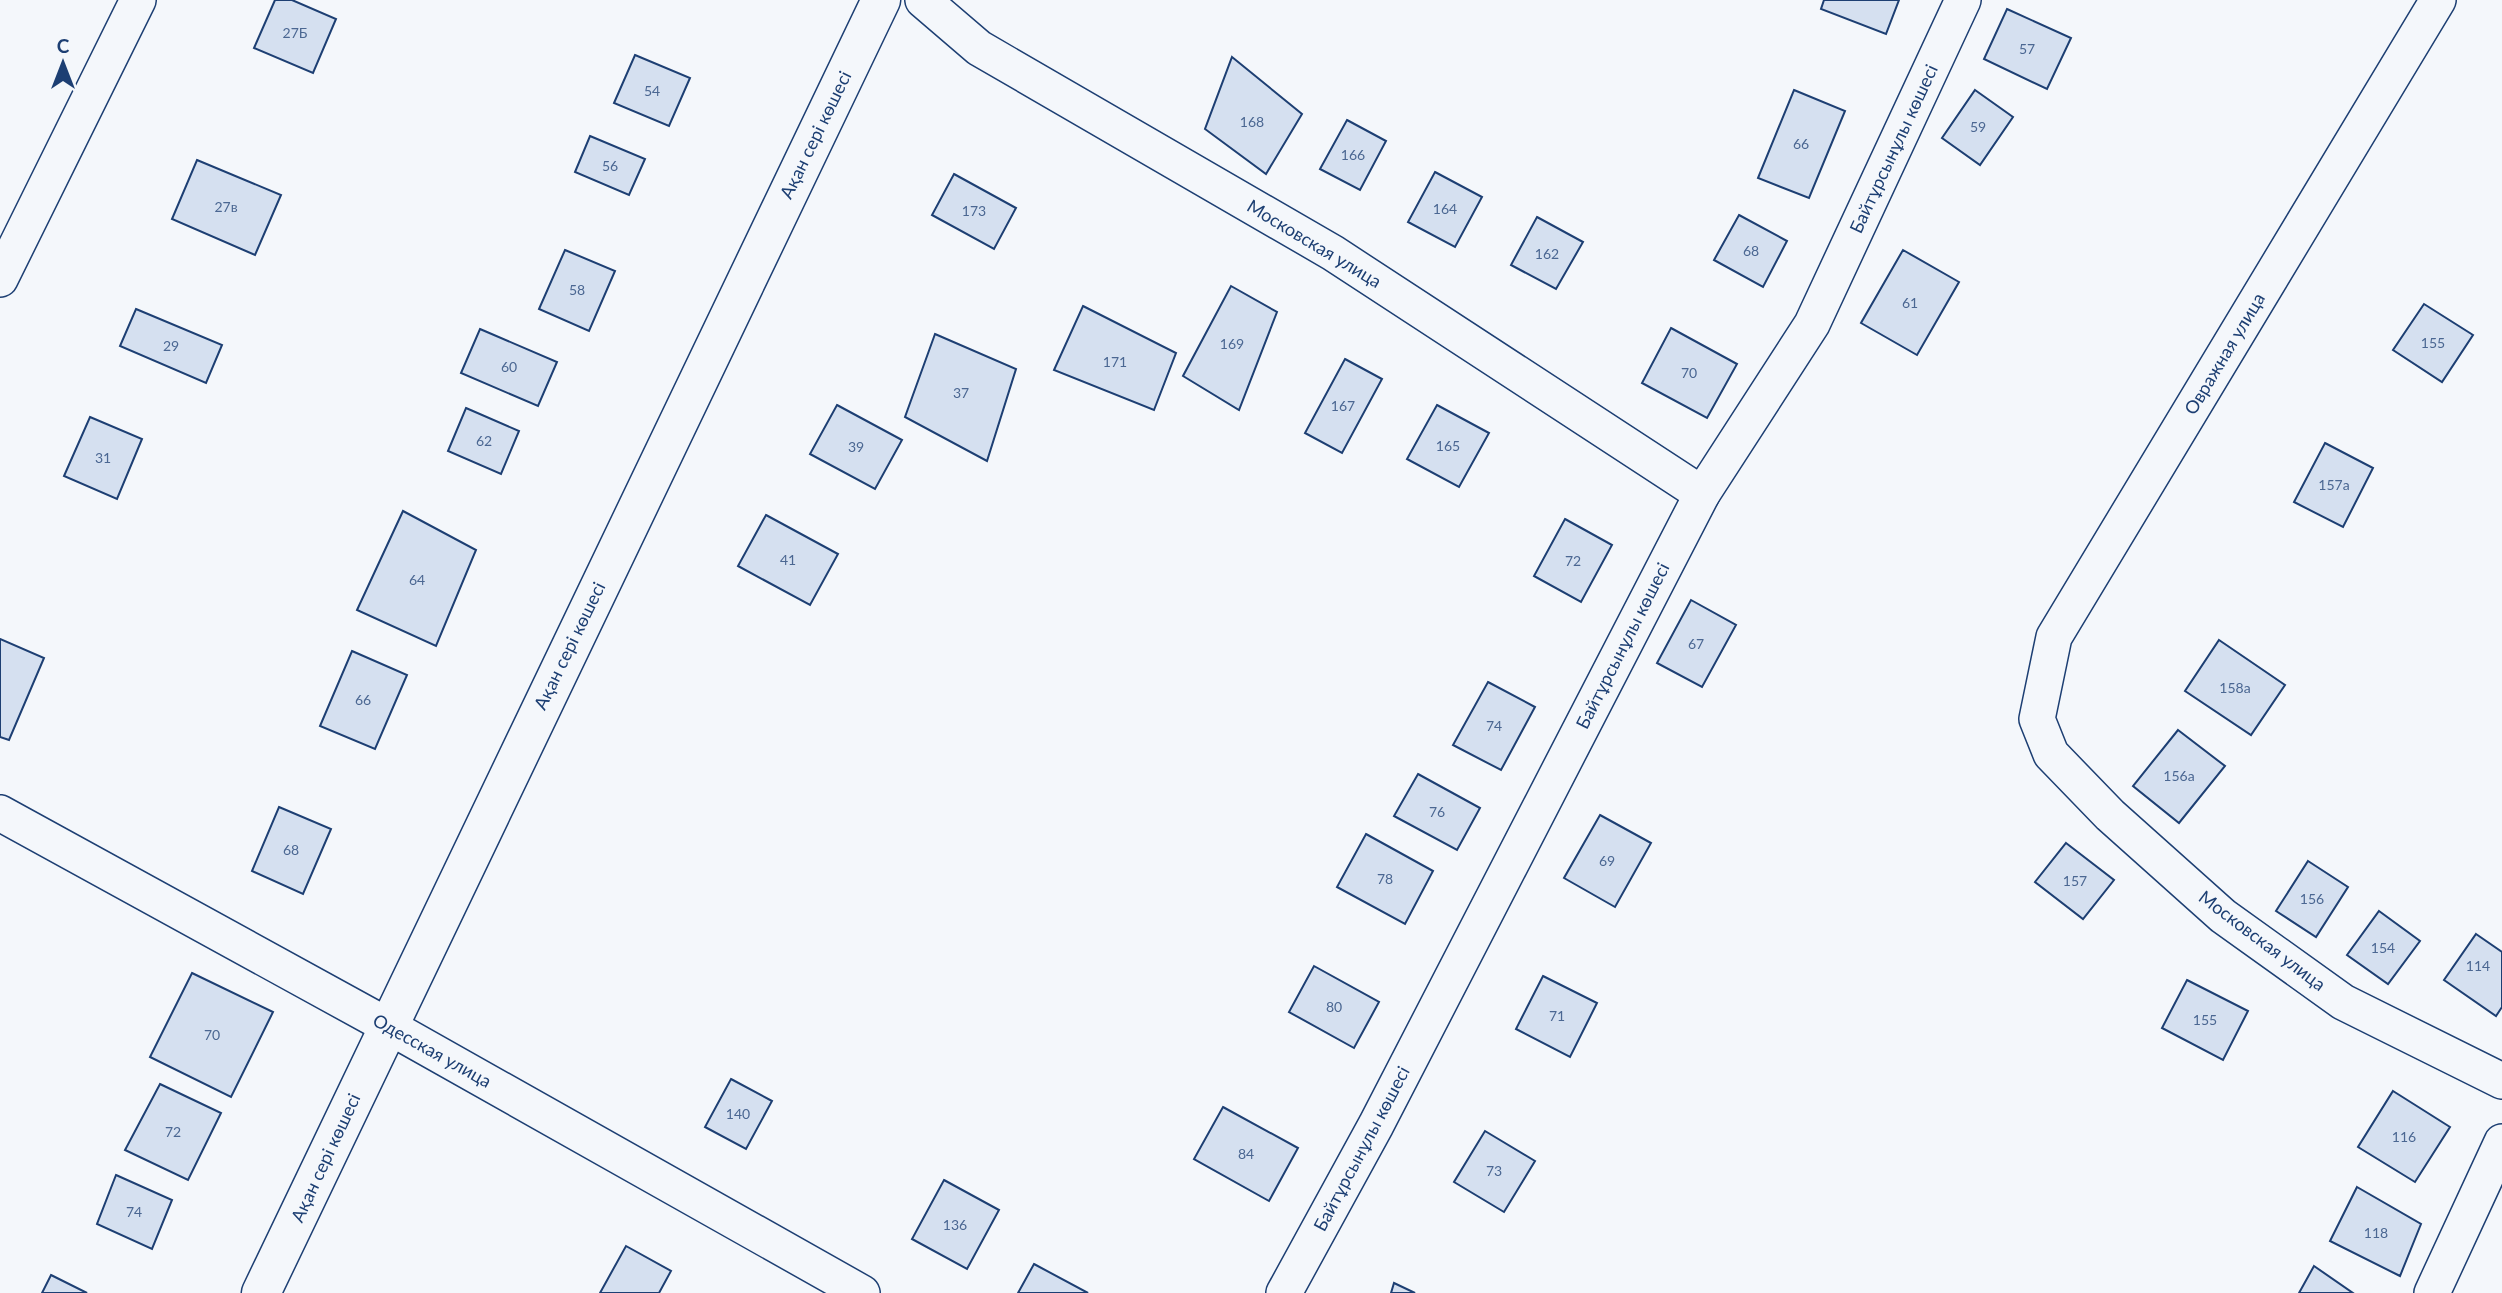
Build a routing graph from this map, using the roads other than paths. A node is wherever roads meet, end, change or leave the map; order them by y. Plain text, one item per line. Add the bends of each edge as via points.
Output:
1 (138, 0) edge
2 (881, 0) edge
3 (923, 0) edge
4 (1964, 0) edge
5 (2438, 0) edge
6 (0, 279) edge
7 (1702, 494) junction
8 (2037, 719) joint
9 (0, 813) edge
10 (388, 1026) junction
11 (2502, 1081) edge
12 (2502, 1142) edge
13 (261, 1293) edge
14 (862, 1293) edge
15 (1284, 1293) edge
16 (2432, 1293) edge

1 - 6 street
2 - 10 street, Ақан сері көшесі
3 - 7 street, Московская улица via 979,48 1333,253
4 - 7 street, Байтұрсынұлы көшесі via 1812,324
5 - 8 street, Овражная улица via 2054,637
7 - 15 street, Байтұрсынұлы көшесі via 1376,1125
8 - 11 street, Московская улица via 2051,754 2110,815 2223,916 2343,1002
9 - 10 street, Одесская улица
10 - 13 street, Ақан сері көшесі
10 - 14 street, Одесская улица
12 - 16 street

